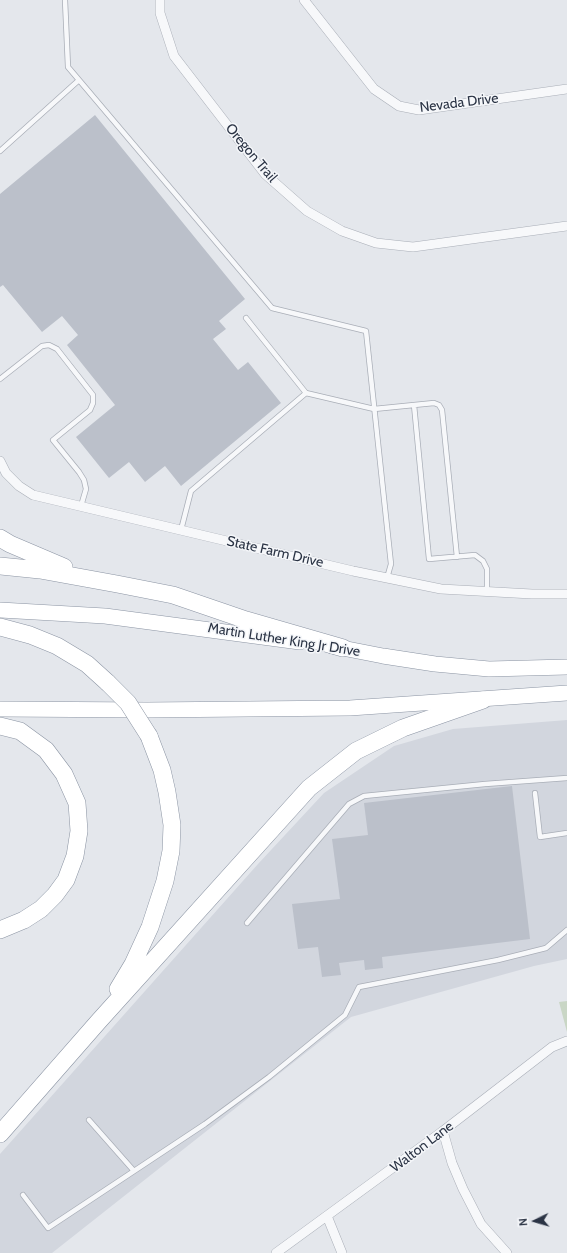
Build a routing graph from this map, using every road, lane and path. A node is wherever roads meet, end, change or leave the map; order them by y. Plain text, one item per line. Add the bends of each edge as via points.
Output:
1 (65, 0) edge
2 (160, 0) edge
3 (304, 0) edge
4 (78, 80) junction
5 (567, 89) edge
6 (0, 151) edge
7 (567, 226) edge
8 (246, 318) dead end
9 (0, 379) edge
10 (306, 393) junction
11 (414, 405) junction
12 (374, 409) junction
13 (0, 461) edge
14 (81, 506) junction
15 (181, 530) junction
16 (0, 538) edge
17 (457, 557) junction
18 (0, 566) edge
19 (388, 578) junction
20 (117, 584) junction
21 (487, 592) junction
22 (567, 594) edge
23 (0, 610) edge
24 (0, 627) edge
25 (343, 648) junction
26 (567, 667) edge
27 (567, 693) edge
28 (483, 700) junction
29 (0, 709) edge
30 (0, 726) edge
31 (567, 778) edge
32 (535, 793) dead end
33 (567, 833) edge
34 (247, 923) dead end
35 (0, 930) edge
36 (567, 930) edge
37 (98, 1022) junction
38 (567, 1041) edge
39 (90, 1120) dead end
40 (443, 1131) junction
41 (0, 1134) edge
42 (134, 1171) junction
43 (23, 1195) dead end
44 (327, 1216) junction
45 (276, 1253) edge
46 (342, 1253) edge
47 (507, 1253) edge

1 - 4 lane via 68,67
2 - 7 street, Oregon Trail via 160,13 174,56 265,174 307,211 342,231 376,243 413,247
3 - 5 street, Nevada Drive via 374,89 399,106 419,110
4 - 6 lane
4 - 12 lane via 272,308 366,331
8 - 10 lane
9 - 14 lane via 42,346 49,345 57,349 93,395 90,410 53,440 84,480 86,489
10 - 12 lane
10 - 15 lane via 191,491
11 - 12 lane
11 - 17 lane via 434,403 442,410
11 - 17 lane via 429,559
12 - 19 lane via 391,564
13 - 14 street, State Farm Drive via 6,473 33,495
14 - 15 street, State Farm Drive
15 - 19 street, State Farm Drive
16 - 20 highway via 55,564
17 - 21 lane via 475,555 483,561 487,570
18 - 20 highway via 40,570
19 - 21 street, State Farm Drive via 441,589
20 - 25 highway via 173,595 246,620
21 - 22 street, State Farm Drive
23 - 25 highway, Martin Luther King Jr Drive via 105,616
24 - 37 highway, bridge via 57,646 87,664 128,703 149,736 162,770 172,825 171,851 165,881 150,927 133,964
25 - 26 highway, Martin Luther King Jr Drive via 428,663 481,668
27 - 28 highway
28 - 29 highway via 350,708
28 - 37 highway via 403,728 356,751 309,788
30 - 35 highway via 20,731 46,750 64,774 77,803 79,831 75,856 66,880 55,895 41,909 24,920
31 - 34 lane via 364,796 349,804
32 - 33 lane via 540,837
36 - 42 lane via 546,948 360,987 345,1015 269,1077
37 - 41 highway
38 - 40 street, Walton Lane via 552,1047
39 - 42 lane
40 - 44 street, Walton Lane
40 - 47 street via 452,1163 481,1224
42 - 43 lane via 48,1228
44 - 45 street, Walton Lane
44 - 46 street

